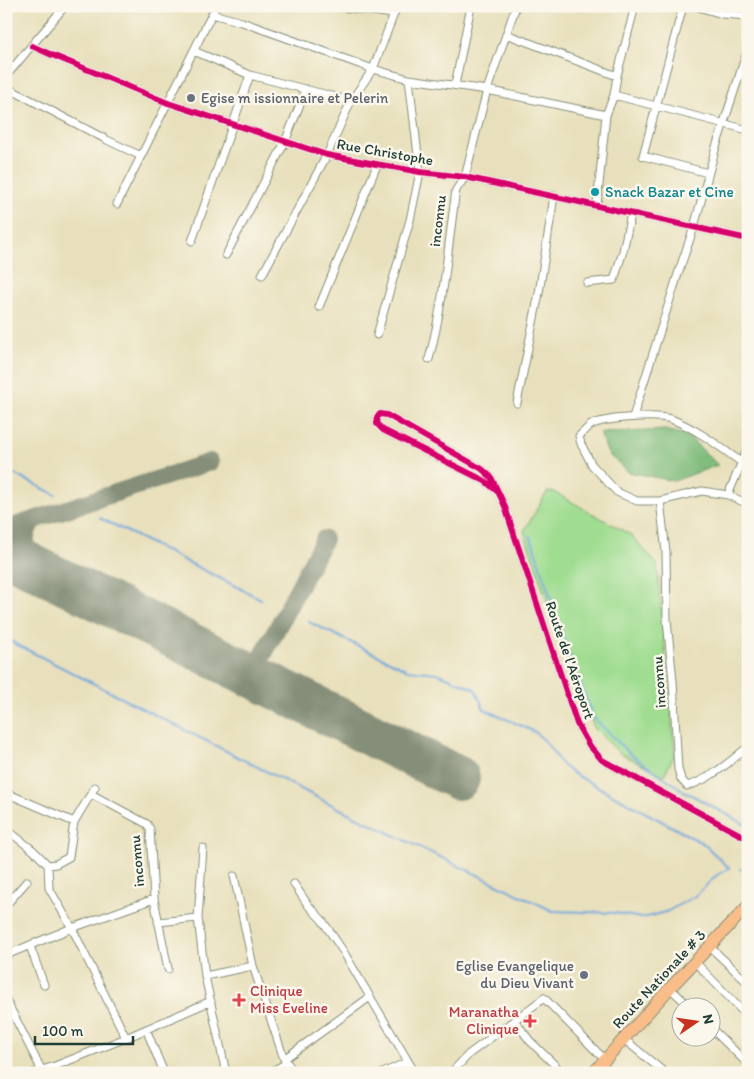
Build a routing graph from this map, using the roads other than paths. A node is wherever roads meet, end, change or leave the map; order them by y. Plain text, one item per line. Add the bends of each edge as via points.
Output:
1 (65, 6) edge
2 (216, 6) edge
3 (333, 6) edge
4 (471, 6) edge
5 (516, 6) edge
6 (634, 6) edge
7 (683, 6) edge
8 (695, 6) edge
9 (395, 10) edge
10 (748, 16) edge
11 (210, 17) junction
12 (506, 34) junction
13 (32, 46) junction
14 (748, 49) edge
15 (194, 51) junction
16 (373, 69) junction
17 (250, 75) junction
18 (6, 76) edge
19 (617, 76) junction
20 (409, 79) junction
21 (455, 85) junction
22 (6, 86) edge
23 (306, 89) junction
24 (487, 90) junction
25 (614, 95) junction
26 (351, 101) junction
27 (168, 103) junction
28 (656, 107) junction
29 (606, 115) junction
30 (234, 124) junction
31 (724, 124) junction
32 (748, 130) edge
33 (285, 142) junction
34 (328, 155) junction
35 (141, 156) junction
36 (377, 165) junction
37 (420, 172) junction
38 (708, 173) junction
39 (465, 177) junction
40 (554, 196) junction
41 (117, 204) dead end
42 (597, 205) junction
43 (631, 214) junction
44 (694, 227) junction
45 (748, 239) edge
46 (192, 241) dead end
47 (226, 255) dead end
48 (262, 275) dead end
49 (587, 283) dead end
50 (319, 307) dead end
51 (377, 335) dead end
52 (429, 359) dead end
53 (517, 403) dead end
54 (633, 417) junction
55 (748, 447) edge
56 (741, 462) junction
57 (498, 492) junction
58 (728, 495) junction
59 (660, 502) junction
60 (748, 504) edge
61 (748, 747) edge
62 (6, 793) edge
63 (74, 822) junction
64 (6, 829) edge
65 (748, 839) edge
66 (203, 848) dead end
67 (48, 865) junction
68 (234, 876) dead end
69 (27, 881) dead end
70 (294, 884) dead end
71 (154, 899) junction
72 (6, 905) edge
73 (748, 906) edge
74 (198, 918) junction
75 (158, 922) junction
76 (72, 928) junction
77 (30, 946) junction
78 (709, 946) junction
79 (6, 955) edge
80 (696, 962) junction
81 (253, 966) junction
82 (168, 969) dead end
83 (205, 976) junction
84 (748, 983) edge
85 (44, 985) dead end
86 (670, 988) junction
87 (678, 996) edge
88 (370, 997) junction
89 (6, 1000) edge
90 (211, 1001) junction
91 (748, 1017) edge
92 (514, 1020) junction
93 (146, 1029) junction
94 (126, 1038) junction
95 (624, 1039) junction
96 (722, 1039) edge
97 (605, 1060) junction
98 (286, 1061) junction
99 (408, 1062) junction
100 (748, 1064) edge
101 (55, 1066) junction
102 (41, 1069) junction
103 (32, 1073) edge
104 (60, 1073) edge
105 (164, 1073) edge
106 (226, 1073) edge
107 (270, 1073) edge
108 (295, 1073) edge
109 (383, 1073) edge
110 (415, 1073) edge
111 (451, 1073) edge
112 (563, 1073) edge
113 (593, 1073) edge
114 (665, 1073) edge

1 - 13 street
2 - 11 street
3 - 9 street
4 - 21 street
5 - 12 street, inconnu
6 - 19 street
7 - 28 street
8 - 10 street via 722,14
9 - 16 street
11 - 15 street
11 - 16 street via 242,22
12 - 19 street
12 - 24 street, inconnu
13 - 18 street
13 - 27 street, Rue Christophe
14 - 31 street
15 - 17 street
15 - 27 street
16 - 20 street
16 - 26 street
17 - 23 street
17 - 30 street
19 - 25 street
20 - 21 street
20 - 37 street, inconnu
21 - 24 street
22 - 35 street
23 - 26 street
23 - 33 street
24 - 29 street
24 - 39 street, inconnu
25 - 28 street
25 - 29 street
26 - 34 street
27 - 30 street, Rue Christophe
27 - 35 street
28 - 31 street
28 - 38 street via 643,156
29 - 42 street
30 - 33 street, Rue Christophe
30 - 46 street
31 - 32 street
31 - 38 street
33 - 34 street, Rue Christophe
33 - 47 street
34 - 36 street, Rue Christophe
34 - 48 street
35 - 41 street
36 - 37 street, Rue Christophe
36 - 50 street
37 - 39 street, Rue Christophe
37 - 51 street, inconnu via 410,220
38 - 44 street
39 - 40 street, Rue Christophe
39 - 52 street, inconnu via 456,190 438,328
40 - 42 street, Rue Christophe
40 - 53 street
42 - 43 street, Rue Christophe
43 - 44 street, Rue Christophe
43 - 49 street via 614,280
44 - 45 street, Rue Christophe
44 - 54 street
54 - 56 street via 669,418 696,431
54 - 59 street via 591,425 579,436 581,444 592,465 617,492 637,501
55 - 56 street
56 - 58 street
57 - 57 street, Route de l'Aéroport via 491,477 482,469 387,415 380,414 375,420 379,427 485,481
57 - 65 street, Route de l'Aéroport via 577,724 589,745 602,760
58 - 59 street via 702,491
58 - 60 street
59 - 61 street, inconnu via 681,779 687,786 698,782
62 - 63 street
63 - 67 street, inconnu via 69,857
63 - 71 street, inconnu via 93,790 147,824 150,829
64 - 67 street
66 - 74 street
67 - 76 street via 49,888
68 - 81 street
69 - 72 street
70 - 88 street via 343,951
71 - 75 street, inconnu
71 - 76 street, inconnu
73 - 78 main road, Route Nationale # 3
74 - 75 street
74 - 83 street
75 - 82 street, inconnu
76 - 77 street, inconnu
76 - 94 street
77 - 79 street, inconnu
77 - 85 street
78 - 80 main road, Route Nationale # 3
78 - 84 street
80 - 86 main road, Route Nationale # 3
80 - 91 street
81 - 83 street
81 - 98 street
83 - 90 street
86 - 87 street
86 - 95 main road, Route Nationale # 3
88 - 98 street
88 - 99 street
89 - 102 street
90 - 93 street
90 - 106 street
92 - 97 street via 544,998
92 - 111 street via 469,1054
92 - 112 street via 530,1041
93 - 94 street
93 - 105 street
94 - 101 street
95 - 97 main road, Route Nationale # 3
95 - 114 street
96 - 100 street
97 - 113 main road, Route Nationale # 3
98 - 107 street
98 - 108 street
99 - 109 street
99 - 110 street
101 - 102 street
101 - 104 street
102 - 103 street

